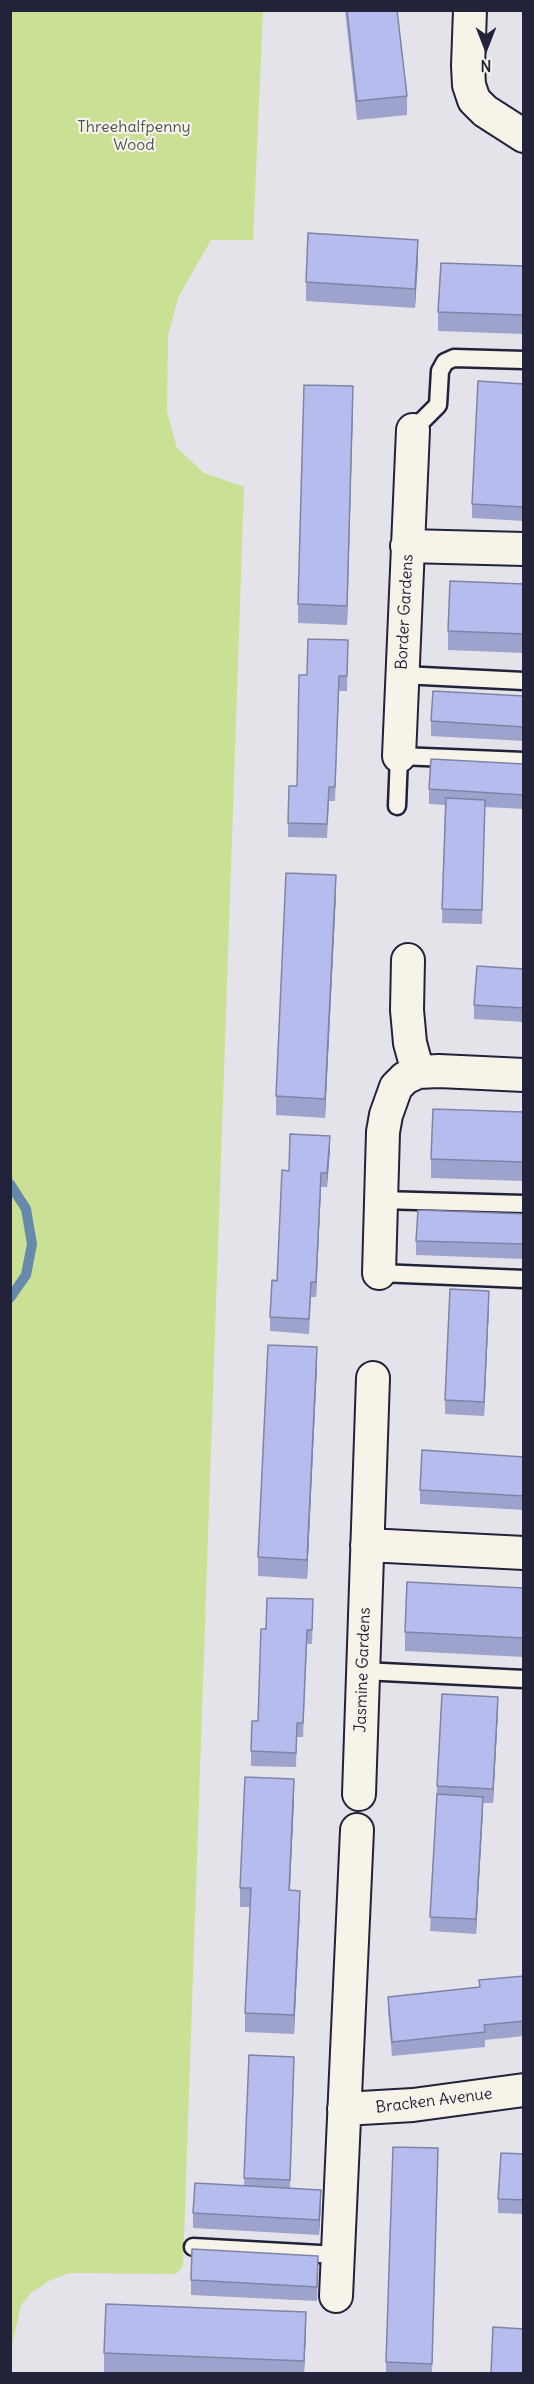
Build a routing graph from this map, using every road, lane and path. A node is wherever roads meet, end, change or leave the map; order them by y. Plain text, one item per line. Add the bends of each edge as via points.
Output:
1 (470, 10) edge
2 (524, 136) edge
3 (524, 360) edge
4 (413, 430) joint
5 (407, 546) junction
6 (524, 549) edge
7 (402, 675) junction
8 (524, 681) edge
9 (399, 756) junction
10 (524, 761) edge
11 (397, 806) dead end
12 (408, 960) dead end
13 (418, 1072) junction
14 (524, 1075) edge
15 (381, 1200) junction
16 (524, 1204) edge
17 (379, 1273) joint
18 (524, 1279) edge
19 (373, 1378) dead end
20 (367, 1545) junction
21 (524, 1553) edge
22 (363, 1671) junction
23 (524, 1679) edge
24 (359, 1794) dead end
25 (357, 1830) dead end
26 (524, 2090) edge
27 (344, 2109) junction
28 (193, 2247) edge
29 (338, 2255) junction
30 (336, 2296) dead end

1 - 2 street via 468,66 474,100
3 - 4 lane via 454,358 445,362 440,371 438,405
4 - 5 street
5 - 6 street, Border Gardens
5 - 7 street, Border Gardens
7 - 8 lane
7 - 9 street, Border Gardens
9 - 10 lane
9 - 11 lane
12 - 13 street via 407,1010
13 - 14 street
13 - 15 street via 405,1078 389,1100 383,1132
15 - 16 lane
15 - 17 street
17 - 18 lane
19 - 20 street, Jasmine Gardens
20 - 21 street
20 - 22 street, Jasmine Gardens
22 - 23 lane
22 - 24 street, Jasmine Gardens
25 - 27 street
26 - 27 street, Bracken Avenue via 413,2105
27 - 29 street
28 - 29 lane
29 - 30 street

